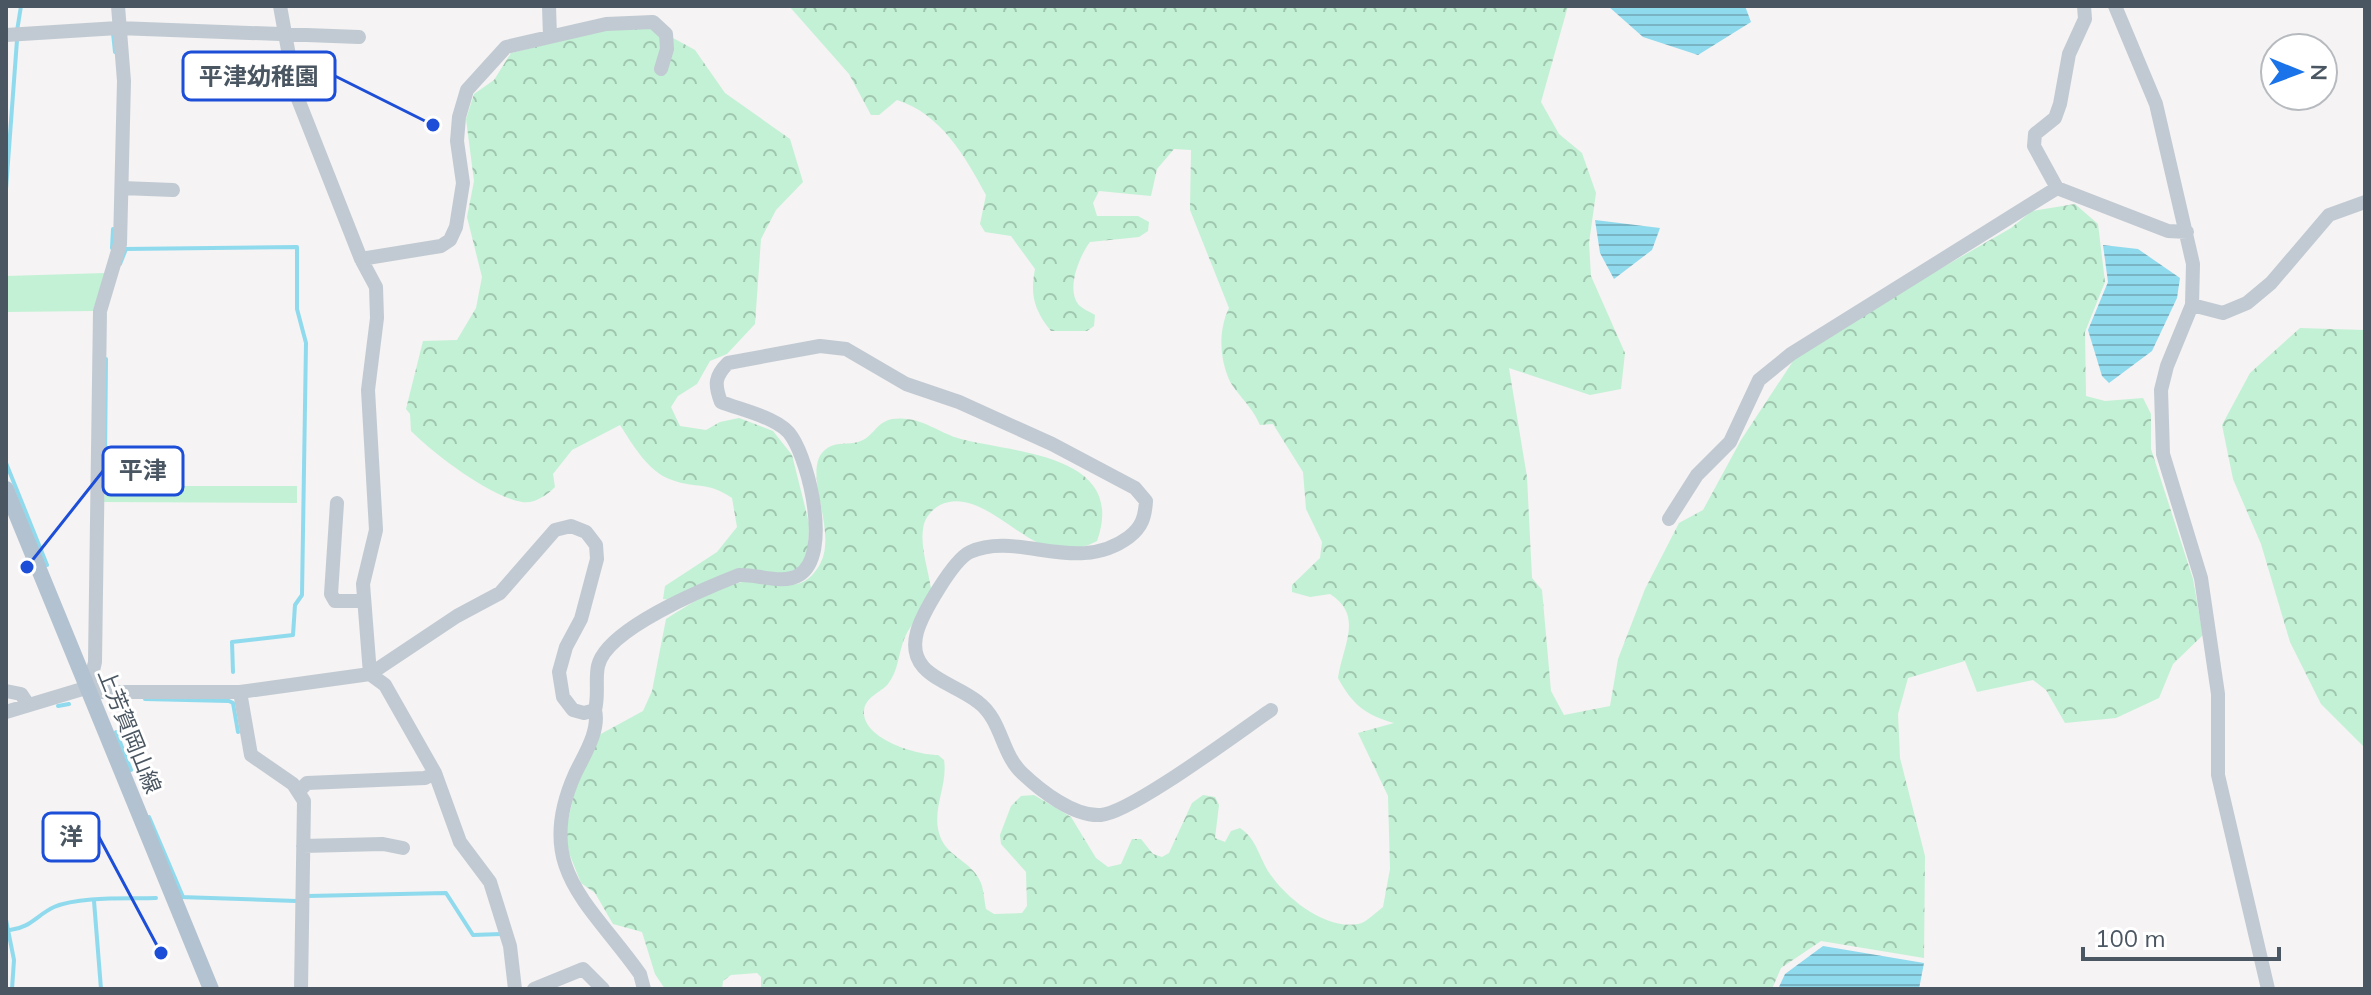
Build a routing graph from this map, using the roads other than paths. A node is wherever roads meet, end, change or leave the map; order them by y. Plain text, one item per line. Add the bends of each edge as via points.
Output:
1 (118, 6) edge
2 (280, 6) edge
3 (549, 6) edge
4 (2084, 6) edge
5 (2115, 6) edge
6 (114, 29) junction
7 (13, 35) edge
8 (284, 35) junction
9 (359, 37) dead end
10 (550, 37) junction
11 (661, 69) dead end
12 (122, 188) junction
13 (2057, 188) junction
14 (173, 190) dead end
15 (2365, 202) edge
16 (2187, 232) junction
17 (361, 259) junction
18 (2192, 305) junction
19 (6, 489) edge
20 (337, 503) dead end
21 (1669, 519) dead end
22 (363, 601) junction
23 (370, 674) junction
24 (89, 687) junction
25 (6, 691) edge
26 (240, 692) junction
27 (27, 703) junction
28 (595, 710) junction
29 (1271, 710) dead end
30 (6, 712) edge
31 (435, 773) junction
32 (303, 788) junction
33 (307, 846) junction
34 (403, 848) dead end
35 (555, 986) edge
36 (211, 989) edge
37 (301, 989) edge
38 (515, 989) edge
39 (534, 989) edge
40 (603, 989) edge
41 (644, 989) edge
42 (2268, 989) edge

1 - 6 street
2 - 8 street
3 - 10 street
4 - 13 street via 2085,19 2069,54 2055,118 2035,134 2034,146
5 - 16 street via 2156,104
6 - 7 street
6 - 8 street
6 - 12 street via 124,81
8 - 9 street
8 - 17 street via 296,94
10 - 11 street via 606,24 653,22 666,34
10 - 17 street via 506,47 467,90 457,141 463,183 450,240
12 - 14 street
12 - 24 street via 119,248 100,311 95,662
13 - 16 street via 2168,231
13 - 21 street via 1791,354 1759,380 1730,442 1697,475
15 - 18 street via 2329,215 2247,303 2223,313
16 - 18 street via 2196,280
17 - 22 street via 376,287 377,318 368,390 376,530
18 - 42 street via 2161,390 2163,454 2201,578 2218,694 2218,775
19 - 24 main road, 上芳賀岡山線
20 - 22 street via 331,594 335,601
22 - 23 street
23 - 26 street
23 - 28 street via 500,593 555,530 571,526 586,532 596,545 597,559 559,672 563,697 573,710
23 - 31 street via 385,685
24 - 26 street via 101,692
24 - 27 street
24 - 36 main road, 上芳賀岡山線
25 - 27 street via 21,694
26 - 32 street via 251,755
27 - 30 street
28 - 29 street via 598,666 607,650 635,626 739,575 781,579 799,575 813,560 813,497 792,435 721,402 715,386 728,363 820,346 846,349 906,384 1052,444 1135,488 1146,501 1136,532 1113,549 1089,554 996,547 971,551 956,561 917,631 915,651 923,669 992,714 1012,760 1051,796 1086,814 1104,815
28 - 41 street via 593,734 568,791 558,836 564,869 578,894 640,974
31 - 32 street
31 - 38 street via 460,842 490,882 500,909
32 - 33 street
33 - 34 street
33 - 37 street
35 - 39 street
35 - 40 street via 583,969

